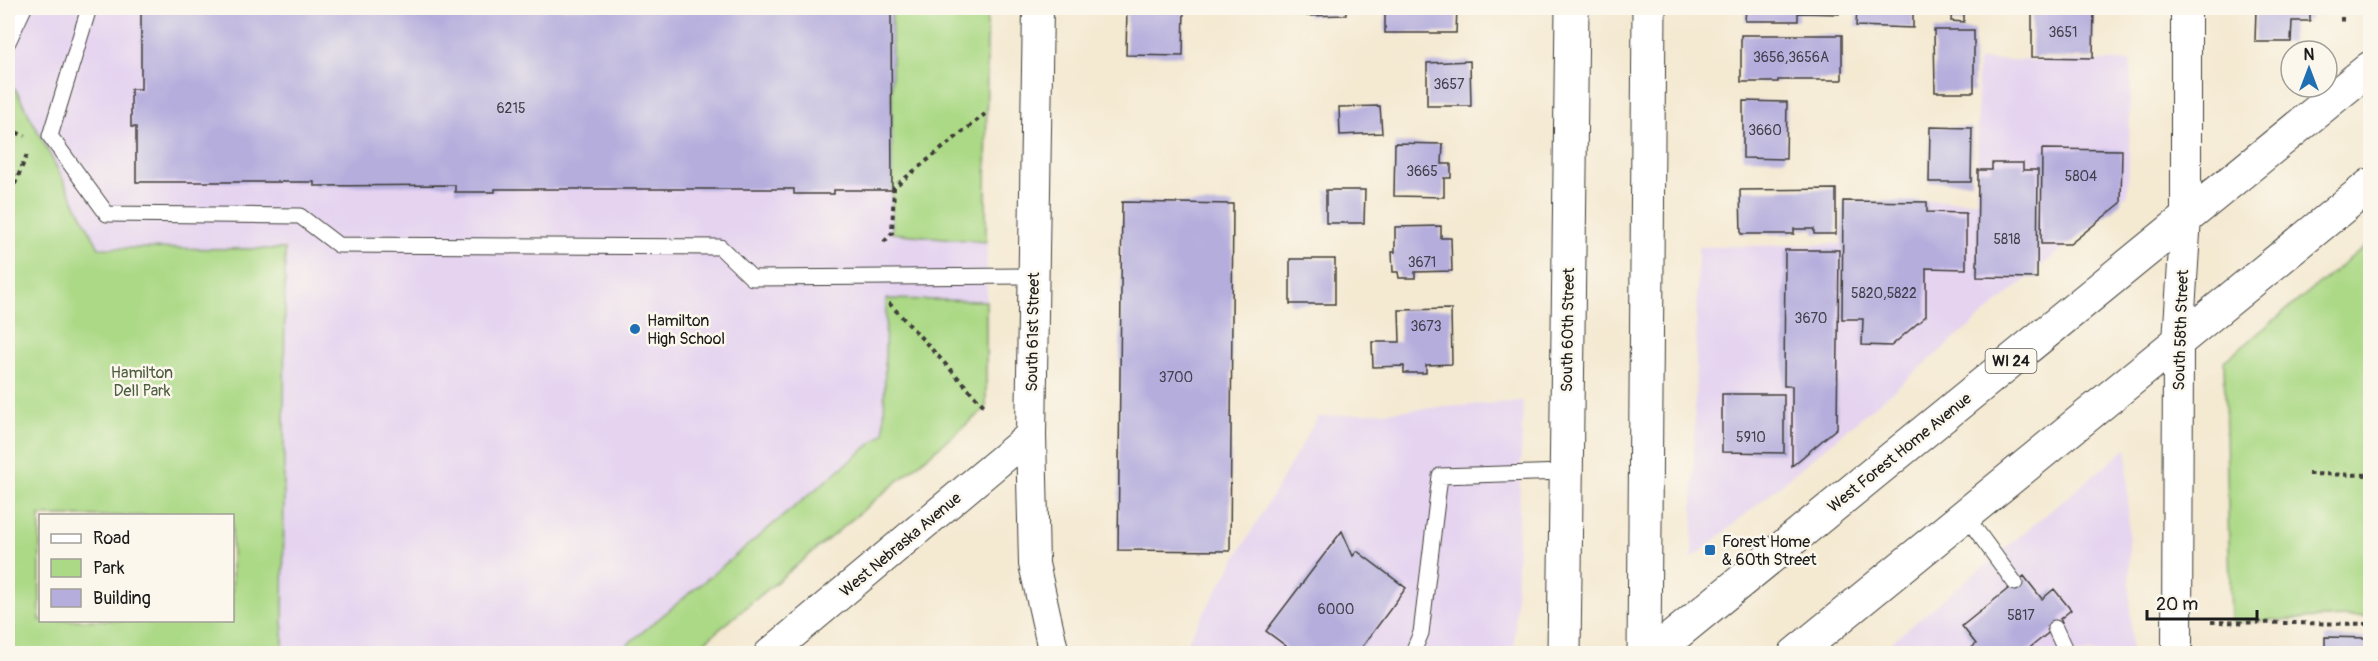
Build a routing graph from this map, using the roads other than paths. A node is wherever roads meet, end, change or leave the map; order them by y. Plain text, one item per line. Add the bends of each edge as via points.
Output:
1 (24, 8) edge
2 (89, 8) edge
3 (1038, 8) edge
4 (1572, 8) edge
5 (1649, 8) edge
6 (2186, 8) edge
7 (8, 42) edge
8 (2370, 68) edge
9 (2370, 185) edge
10 (2186, 218) junction
11 (1034, 276) junction
12 (2178, 340) junction
13 (1031, 435) junction
14 (1565, 472) junction
15 (1965, 515) junction
16 (2015, 584) dead end
17 (2055, 628) dead end
18 (769, 654) edge
19 (1054, 654) edge
20 (1412, 654) edge
21 (1564, 654) edge
22 (1644, 654) edge
23 (1652, 654) edge
24 (1795, 654) edge
25 (2067, 654) edge
26 (2177, 654) edge

1 - 7 lane
2 - 11 lane via 50,136 107,214 300,216 338,246 720,247 752,278
3 - 11 street, South 61st Street
4 - 14 main road, South 60th Street
5 - 22 main road
6 - 10 street, South 58th Street
8 - 10 main road, West Forest Home Avenue / WI 24
9 - 12 main road
10 - 12 street, South 58th Street
10 - 23 main road, West Forest Home Avenue / WI 24
11 - 13 street, South 61st Street
12 - 15 main road
12 - 26 street, South 58th Street
13 - 18 street, West Nebraska Avenue
13 - 19 street, South 61st Street via 1034,564
14 - 20 lane via 1440,476 1421,633
14 - 21 main road, South 60th Street
15 - 16 lane
15 - 24 main road
17 - 25 lane

